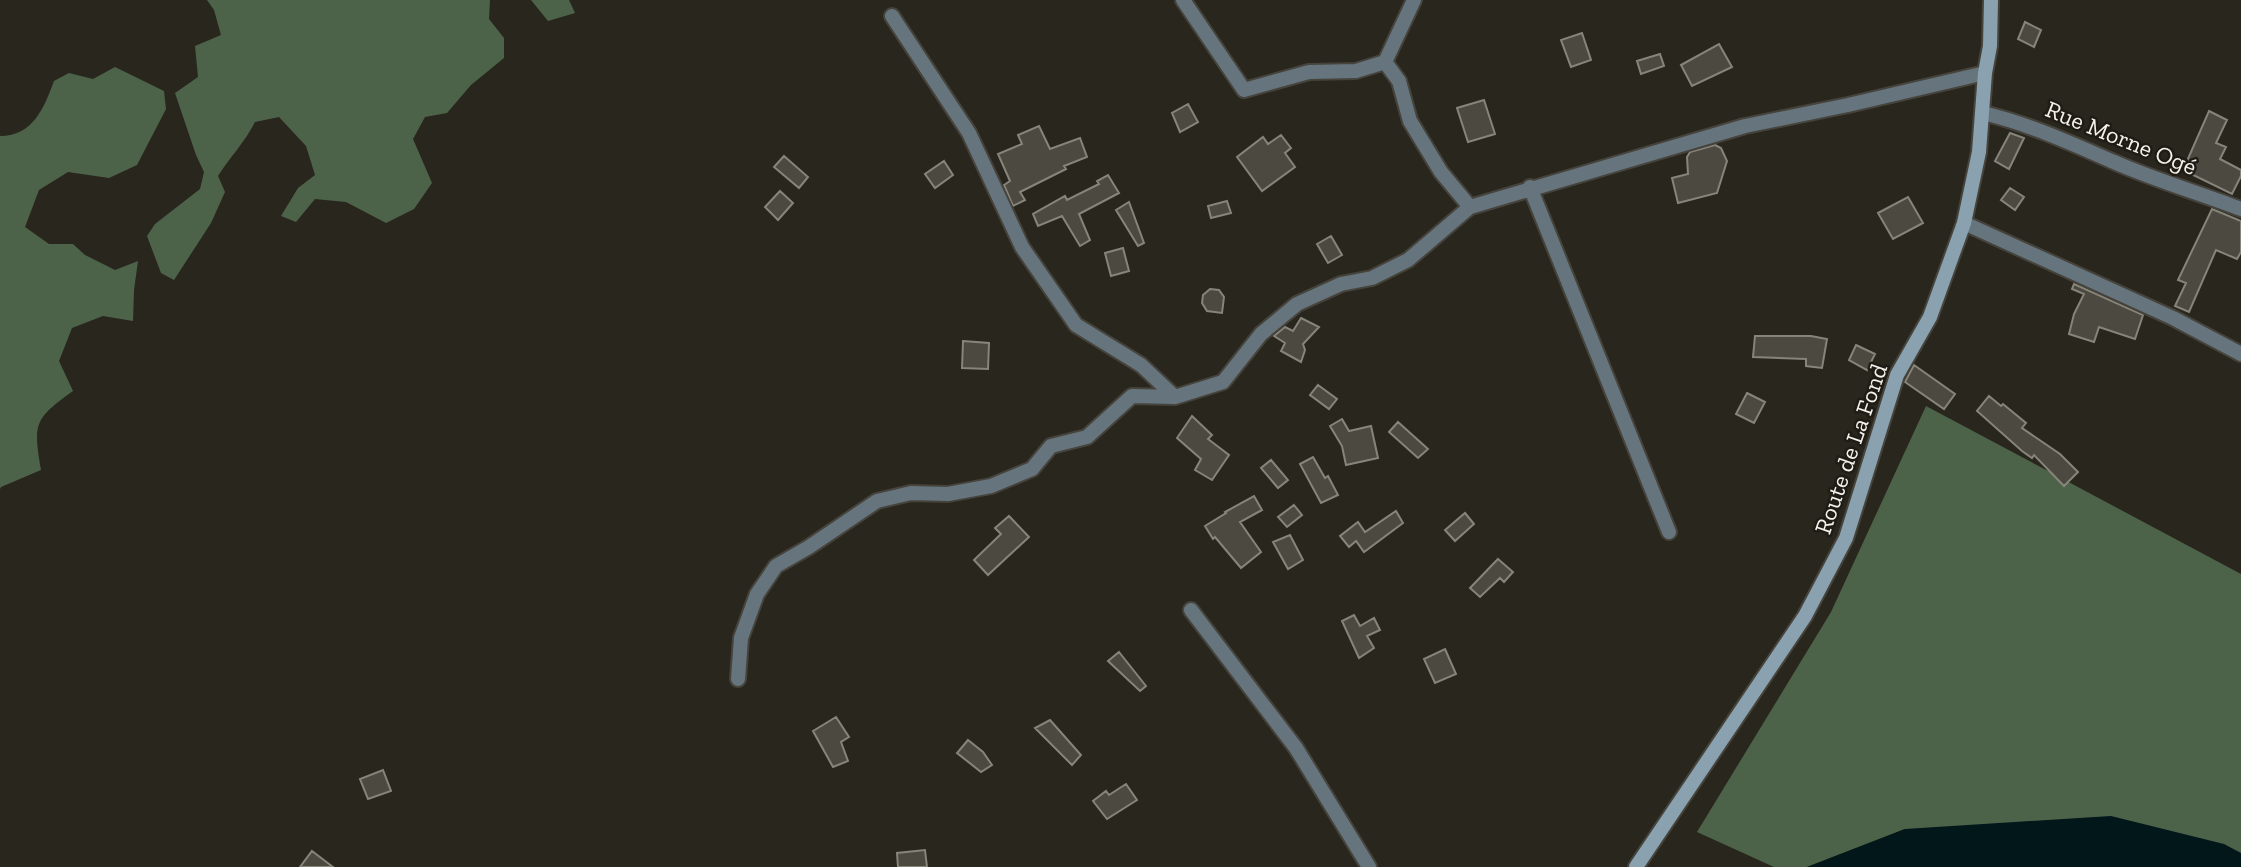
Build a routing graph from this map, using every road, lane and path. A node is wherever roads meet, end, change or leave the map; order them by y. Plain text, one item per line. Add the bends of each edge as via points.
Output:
1 (1183, 0) edge
2 (1414, 0) edge
3 (1991, 0) edge
4 (891, 16) dead end
5 (1385, 62) junction
6 (1985, 73) junction
7 (1983, 113) junction
8 (1530, 187) junction
9 (1470, 206) junction
10 (2241, 209) edge
11 (1964, 223) junction
12 (2241, 354) edge
13 (1175, 397) junction
14 (1669, 533) dead end
15 (1191, 610) dead end
16 (737, 679) dead end
17 (1369, 867) edge
18 (1636, 867) edge

1 - 5 street via 1244,90 1309,72 1356,71
2 - 5 street
3 - 6 street, Route de La Fond
4 - 13 street via 969,134 1022,247 1076,325 1141,365
5 - 9 street via 1399,81 1410,121 1441,172
6 - 7 street, Route de La Fond
6 - 8 street via 1745,126
7 - 10 street, Rue Morne Ogé via 2069,141
7 - 11 street, Route de La Fond
8 - 9 street
8 - 14 street
9 - 13 street via 1408,260 1297,304 1261,334 1223,382
11 - 12 street
11 - 18 street, Route de La Fond via 1930,317 1897,375 1846,538 1805,616
13 - 16 street via 1132,396 1087,437 1051,446 1032,469 990,486 877,501 842,523 776,566 757,594 741,638
15 - 17 street via 1296,748

